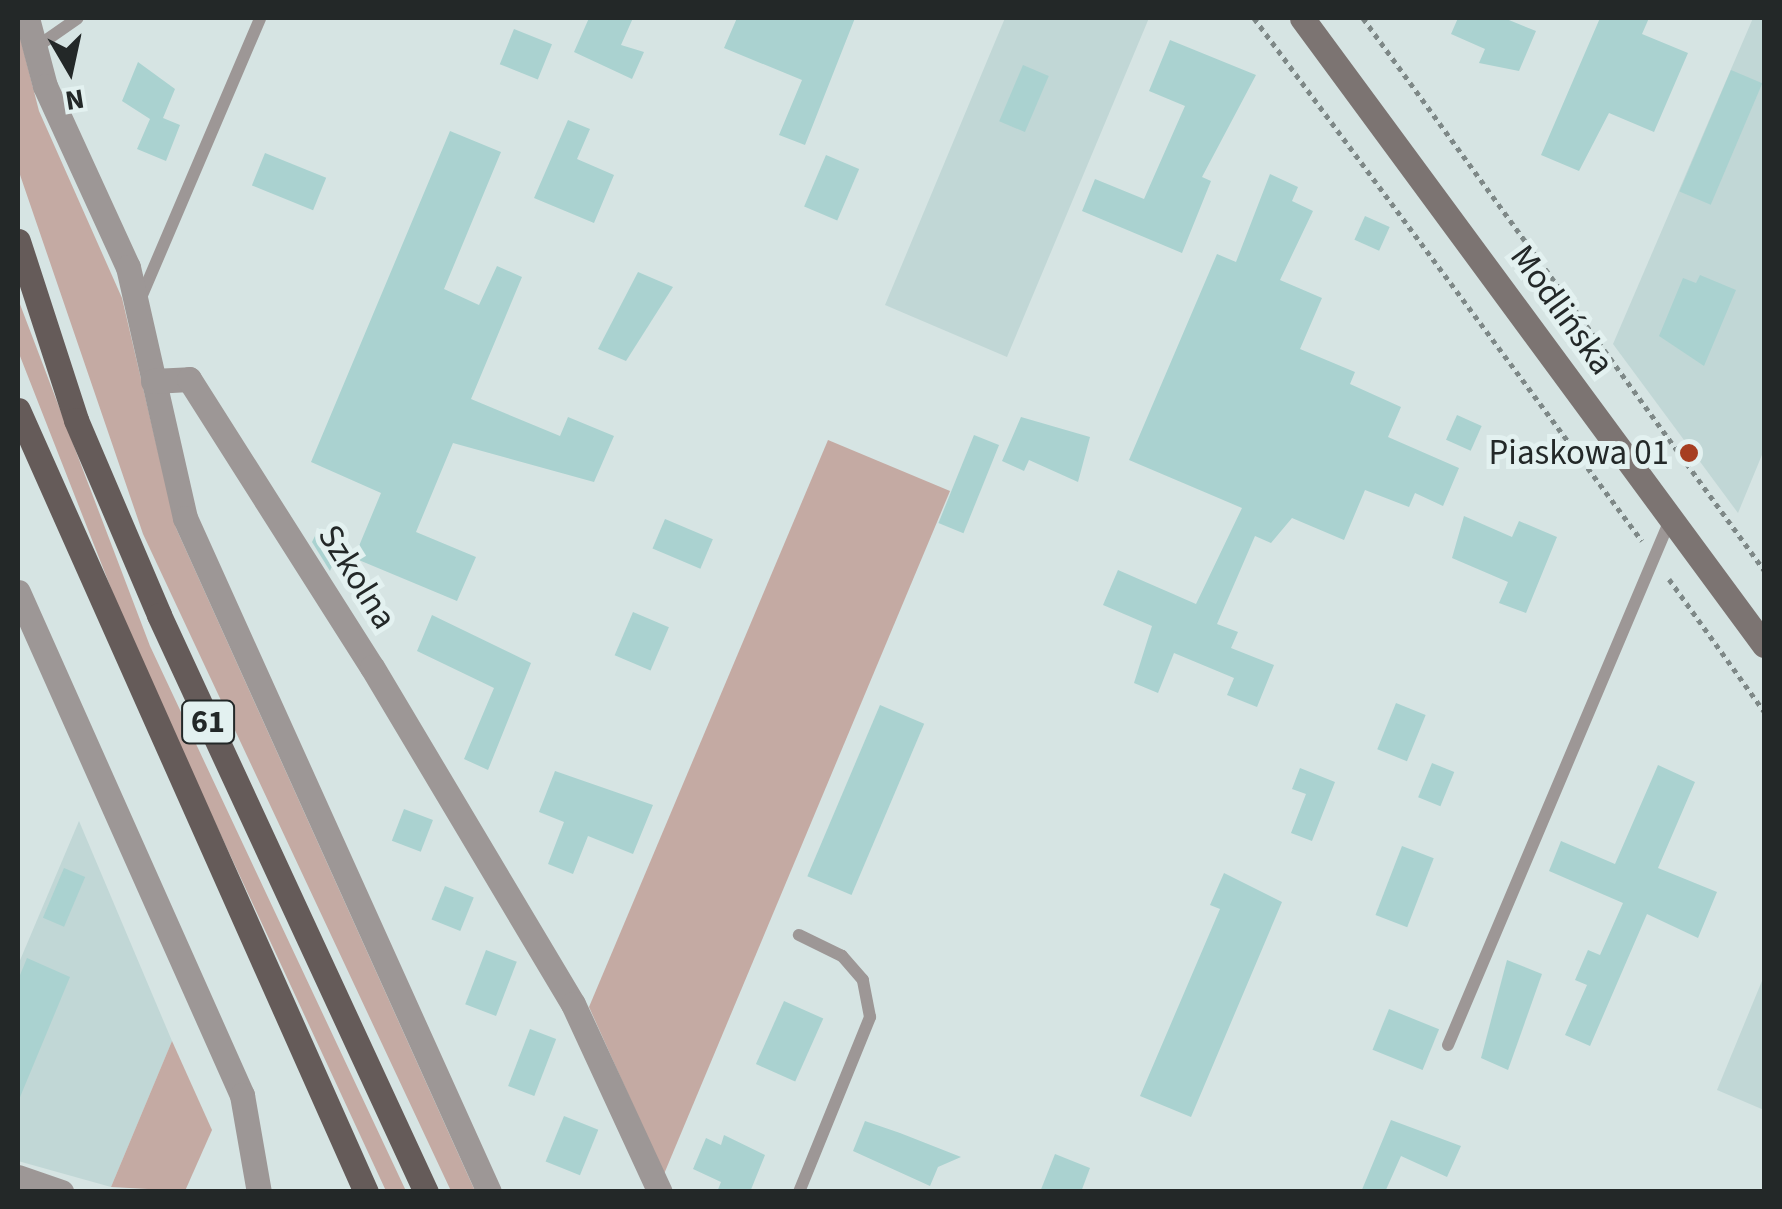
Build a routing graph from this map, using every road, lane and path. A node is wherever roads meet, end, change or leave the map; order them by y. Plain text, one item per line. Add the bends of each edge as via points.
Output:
1 (28, 18) edge
2 (78, 18) edge
3 (260, 18) edge
4 (1254, 18) edge
5 (1302, 18) edge
6 (1363, 18) edge
7 (35, 48) junction
8 (18, 241) edge
9 (137, 306) junction
10 (153, 381) junction
11 (18, 410) edge
12 (1671, 517) junction
13 (1654, 558) junction
14 (1764, 570) edge
15 (18, 592) edge
16 (1764, 644) edge
17 (1764, 711) edge
18 (799, 935) dead end
19 (1448, 1045) dead end
20 (18, 1177) edge
21 (61, 1192) edge
22 (259, 1192) edge
23 (366, 1192) edge
24 (426, 1192) edge
25 (489, 1192) edge
26 (660, 1192) edge
27 (798, 1192) edge

1 - 7 street
2 - 7 lane
3 - 9 lane
4 - 13 path
5 - 12 main road, Modlińska
6 - 14 path
7 - 9 street
8 - 24 main road, 61 via 76,420 159,615
9 - 10 street
10 - 25 street via 185,518
10 - 26 street, Szkolna via 189,378 362,651 573,1004
11 - 23 main road, 61
12 - 13 lane
12 - 16 main road, Modlińska
13 - 17 path
13 - 19 lane
15 - 22 street via 242,1094
18 - 27 lane via 842,956 862,980 870,1017
20 - 21 street

